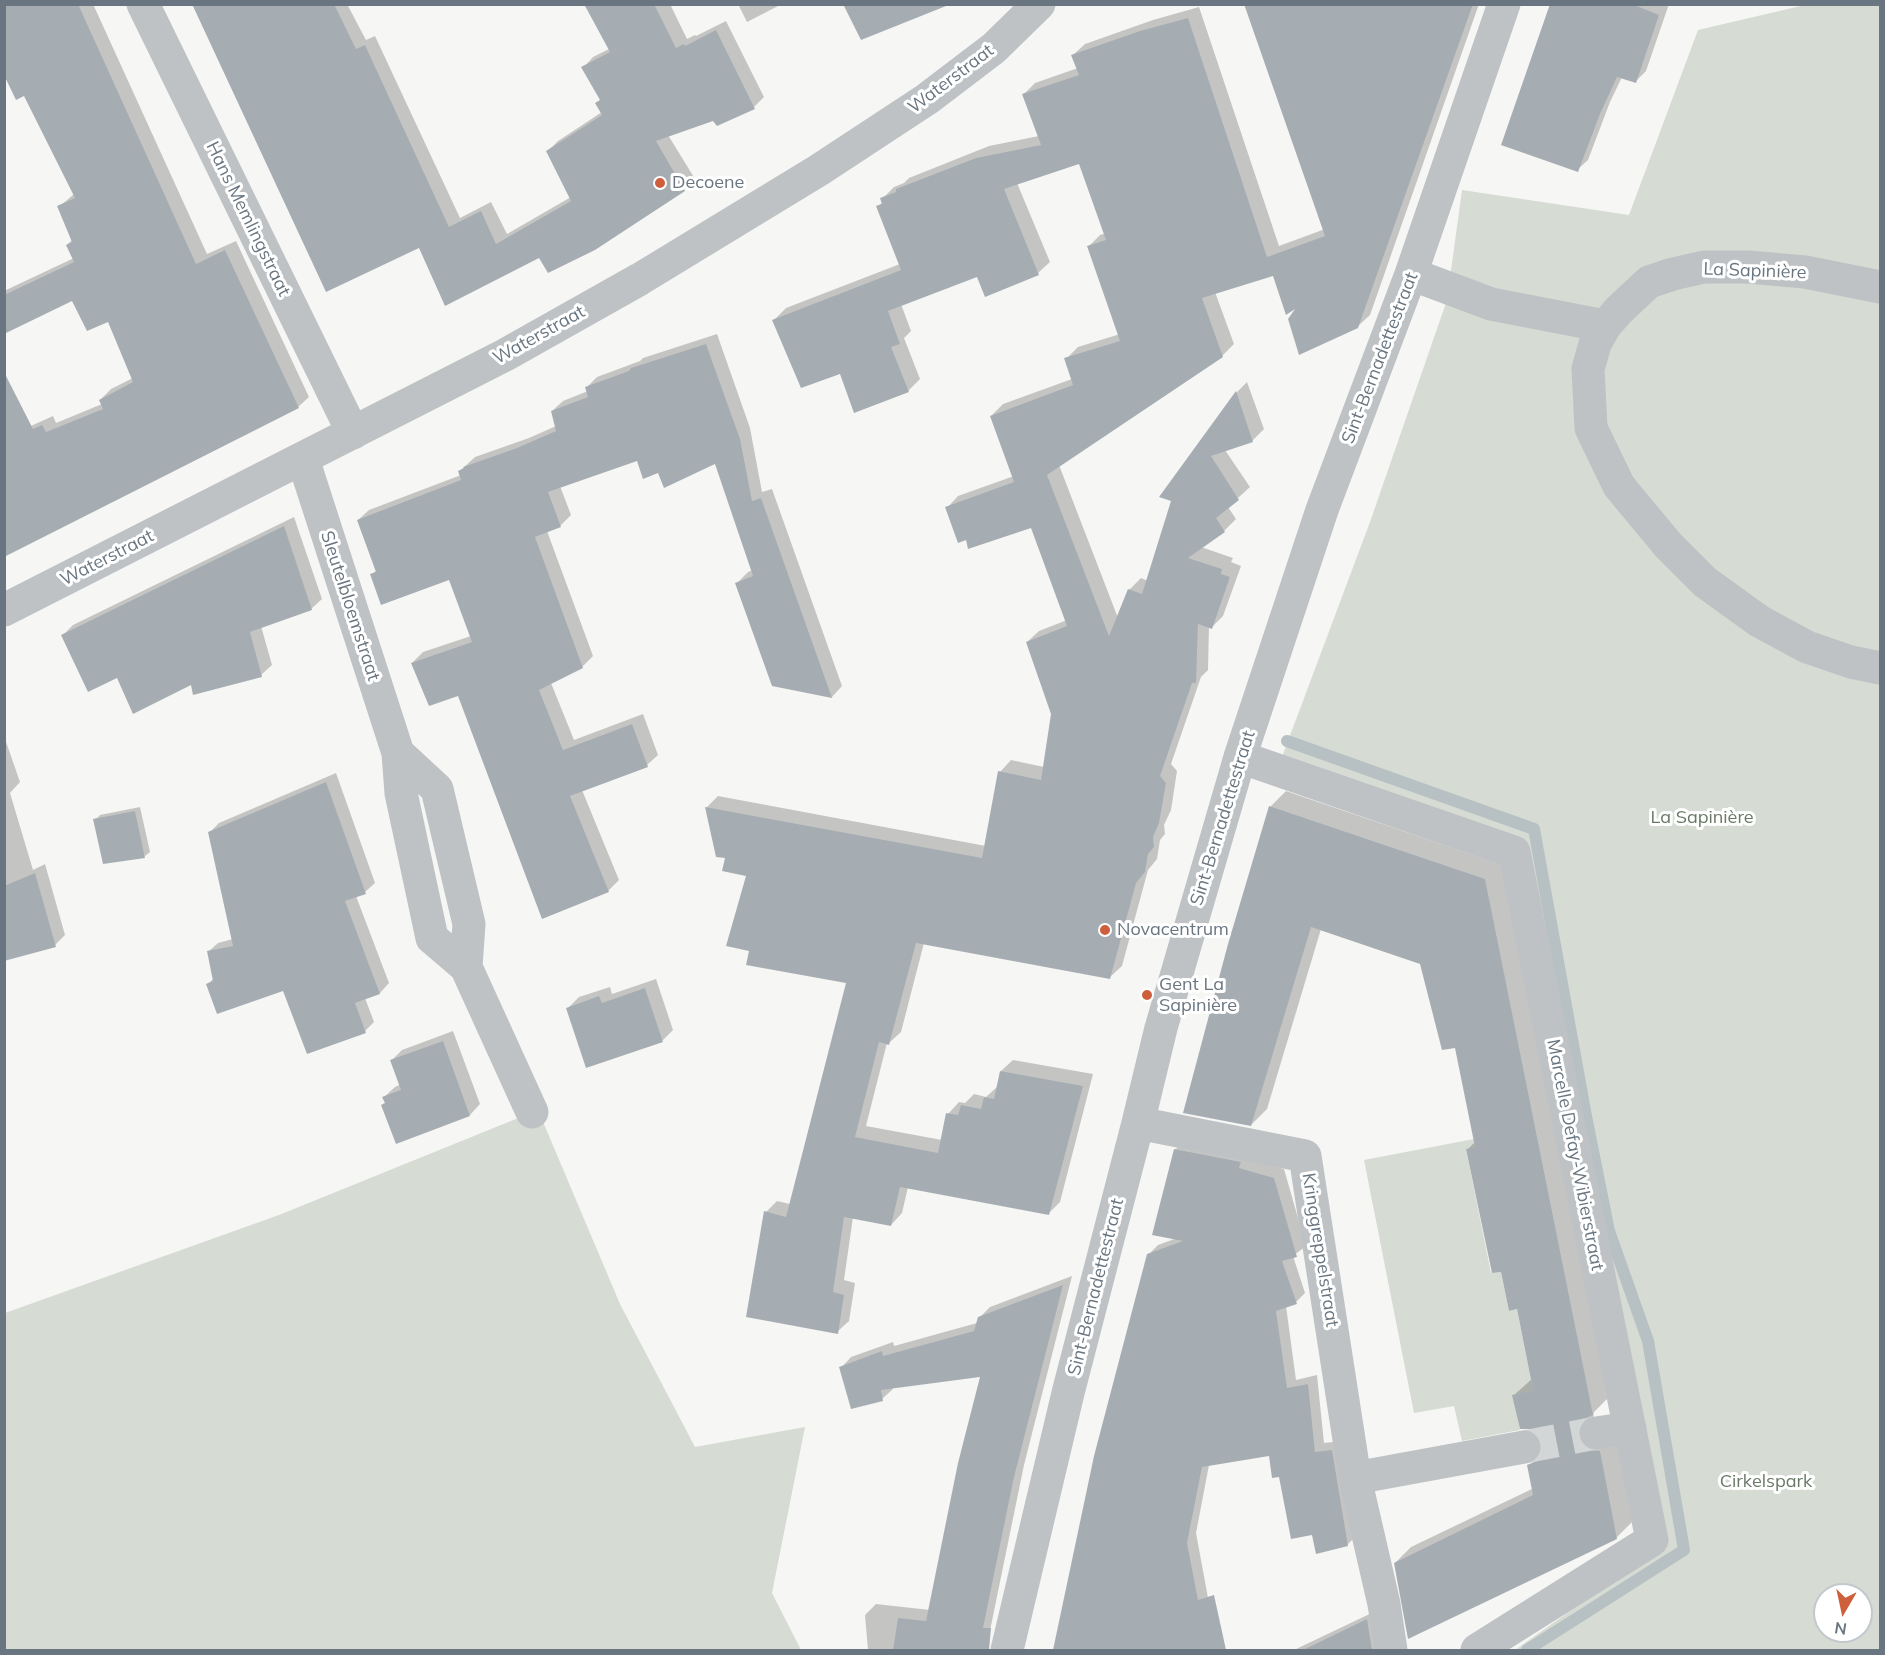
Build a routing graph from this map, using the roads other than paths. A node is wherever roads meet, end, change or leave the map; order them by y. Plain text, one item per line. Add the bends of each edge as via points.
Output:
1 (143, 4) edge
2 (1039, 4) edge
3 (1504, 4) edge
4 (1412, 274) junction
5 (1881, 287) edge
6 (1605, 326) junction
7 (353, 433) junction
8 (303, 459) junction
9 (4, 610) edge
10 (1881, 668) edge
11 (1240, 757) junction
12 (532, 1112) dead end
13 (1138, 1123) junction
14 (1630, 1428) junction
15 (1596, 1433) tunnel mouth
16 (1524, 1447) tunnel mouth
17 (1356, 1478) junction
18 (1007, 1650) edge
19 (1391, 1650) edge
20 (1477, 1650) edge

1 - 7 street, Hans Memlingstraat
2 - 7 street, Waterstraat via 994,48 927,99 819,170 620,291
3 - 4 street, Sint-Bernadettestraat
4 - 6 street via 1491,304
4 - 11 street, Sint-Bernadettestraat via 1322,510
5 - 6 street, La Sapinière via 1805,272 1704,267 1649,282
6 - 10 street, La Sapinière via 1588,369 1591,428 1619,486 1668,545 1726,599 1807,647
7 - 8 street, Waterstraat
8 - 9 street, Waterstraat
8 - 12 street, Sleutelbloemstraat via 398,753 401,793 432,938 466,967
11 - 13 street, Sint-Bernadettestraat via 1161,1028
11 - 14 street, Marcelle Defay-Wibierstraat via 1514,852
13 - 17 street, Kringgreppelstraat via 1305,1156
13 - 18 street, Sint-Bernadettestraat
14 - 15 street
14 - 20 street, Marcelle Defay-Wibierstraat via 1652,1540
16 - 17 street
17 - 19 street, Kringgreppelstraat

